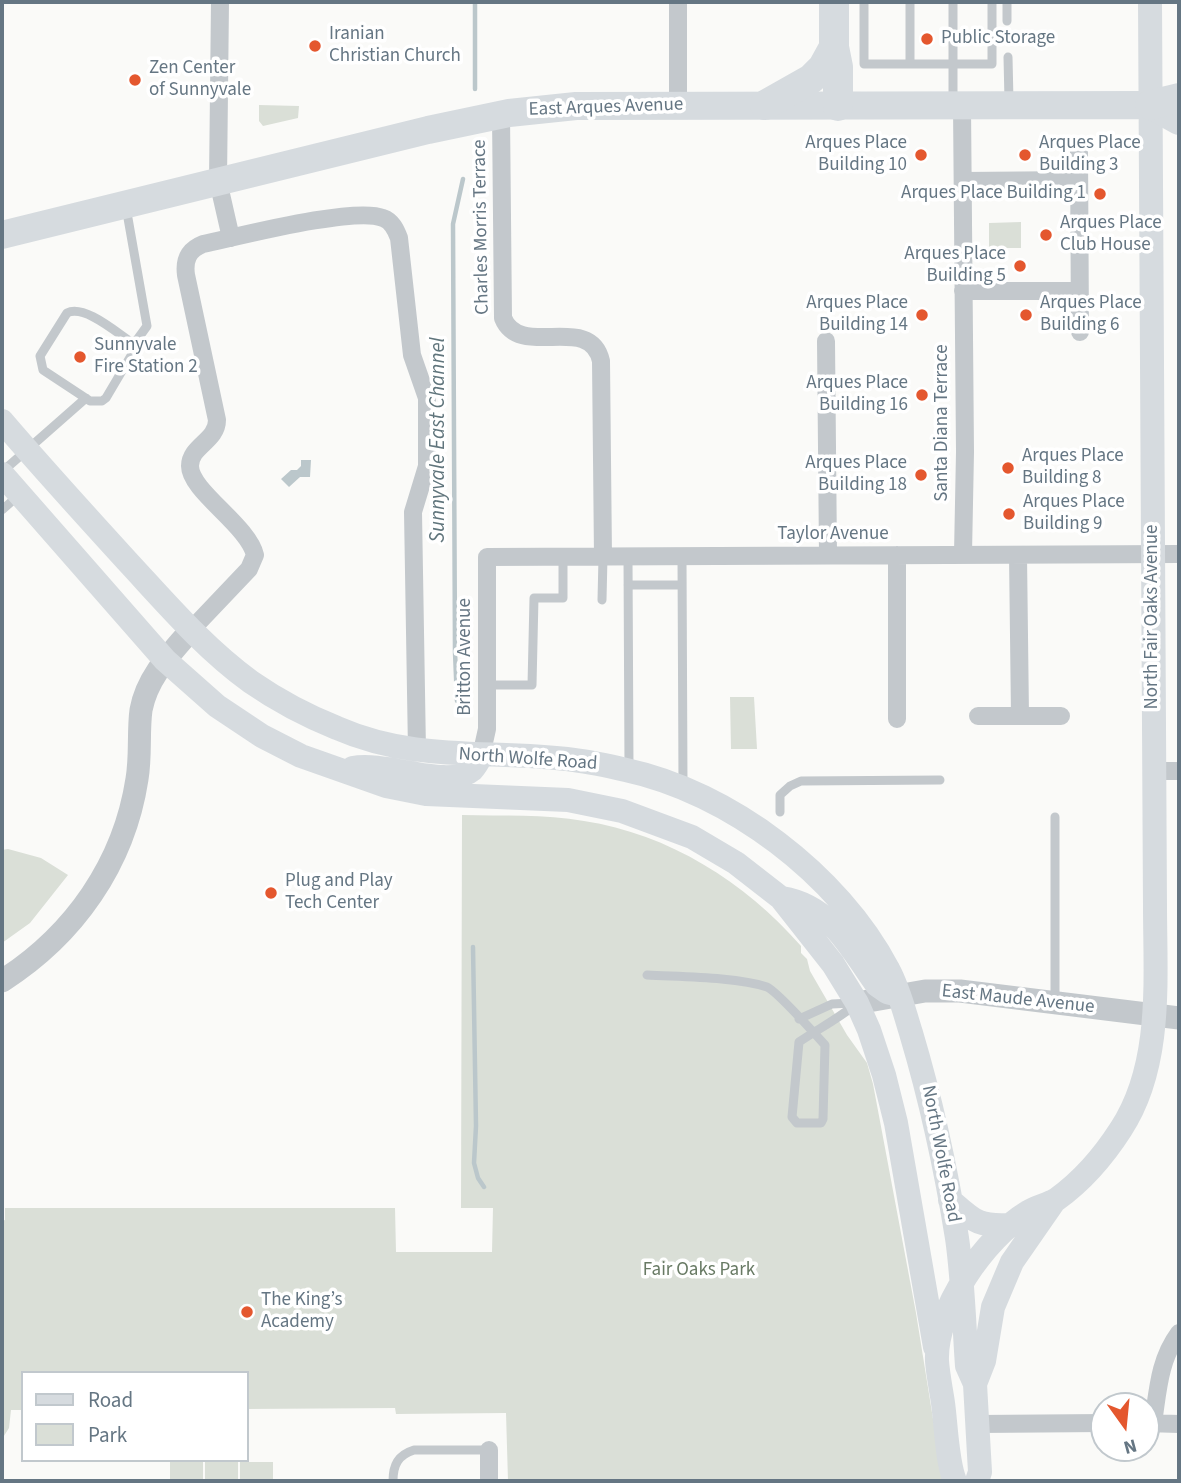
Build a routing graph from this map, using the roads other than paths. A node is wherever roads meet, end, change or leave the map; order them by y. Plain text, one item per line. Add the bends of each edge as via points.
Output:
1 (220, 2) edge
2 (678, 2) edge
3 (834, 2) edge
4 (864, 2) edge
5 (910, 2) edge
6 (953, 2) edge
7 (992, 2) edge
8 (1007, 2) edge
9 (1150, 2) edge
10 (1007, 21) dead end
11 (834, 47) junction
12 (1008, 57) dead end
13 (910, 64) junction
14 (953, 64) junction
15 (1179, 98) edge
16 (678, 105) junction
17 (765, 105) junction
18 (838, 106) junction
19 (957, 106) junction
20 (1150, 106) junction
21 (1010, 107) junction
22 (500, 115) junction
23 (1179, 121) edge
24 (1079, 151) dead end
25 (1079, 180) junction
26 (218, 181) junction
27 (962, 181) junction
28 (125, 204) junction
29 (2, 235) edge
30 (231, 238) junction
31 (1079, 290) junction
32 (963, 291) junction
33 (1080, 332) dead end
34 (826, 341) dead end
35 (134, 344) junction
36 (86, 398) junction
37 (2, 421) edge
38 (27, 451) junction
39 (2, 473) edge
40 (11, 503) edge
41 (963, 554) junction
42 (1153, 554) junction
43 (1179, 554) edge
44 (828, 555) junction
45 (897, 555) junction
46 (1018, 555) junction
47 (487, 557) joint
48 (563, 557) junction
49 (603, 557) junction
50 (628, 557) junction
51 (682, 557) junction
52 (628, 585) junction
53 (682, 585) junction
54 (602, 600) dead end
55 (192, 629) junction
56 (165, 660) junction
57 (487, 685) junction
58 (978, 716) dead end
59 (1020, 716) junction
60 (1061, 716) dead end
61 (897, 719) dead end
62 (417, 751) junction
63 (481, 756) junction
64 (629, 770) junction
65 (338, 771) junction
66 (1154, 771) junction
67 (1179, 771) edge
68 (940, 780) dead end
69 (683, 789) junction
70 (780, 812) dead end
71 (1055, 817) dead end
72 (781, 898) junction
73 (647, 975) dead end
74 (2, 981) edge
75 (899, 995) junction
76 (857, 1003) junction
77 (1055, 1003) junction
78 (1153, 1015) junction
79 (1179, 1018) edge
80 (799, 1019) junction
81 (813, 1032) junction
82 (950, 1200) junction
83 (1055, 1200) junction
84 (1011, 1225) junction
85 (961, 1282) junction
86 (1179, 1333) edge
87 (937, 1359) junction
88 (975, 1384) junction
89 (1156, 1392) edge
90 (1090, 1423) edge
91 (1160, 1423) edge
92 (978, 1424) junction
93 (1179, 1424) edge
94 (489, 1450) joint
95 (393, 1481) edge
96 (489, 1481) edge
97 (955, 1481) edge
98 (977, 1481) edge

1 - 26 street
2 - 16 street
3 - 11 highway
4 - 13 lane via 864,64
5 - 13 lane
6 - 14 lane
7 - 14 lane via 992,64
8 - 10 lane
9 - 20 main road, North Fair Oaks Avenue
11 - 17 highway via 811,79
11 - 18 highway
12 - 21 lane
13 - 14 lane
14 - 19 lane
15 - 20 highway
16 - 17 main road, East Arques Avenue
16 - 22 main road, East Arques Avenue via 576,106
17 - 18 main road, East Arques Avenue
18 - 19 main road, East Arques Avenue
19 - 21 main road, East Arques Avenue
19 - 27 street, Santa Diana Terrace
20 - 21 main road, East Arques Avenue
20 - 23 main road, East Arques Avenue
20 - 42 main road, North Fair Oaks Avenue
22 - 26 main road, East Arques Avenue
22 - 49 street, Charles Morris Terrace via 503,317 516,334 575,337 599,352
24 - 25 street
25 - 27 street
25 - 31 street
26 - 28 main road, East Arques Avenue
26 - 30 street
27 - 32 street, Santa Diana Terrace
28 - 29 main road, East Arques Avenue
28 - 35 lane via 147,326
30 - 55 street via 198,247 186,258 217,424 190,468 199,486 249,542 255,555 249,569
30 - 62 street via 367,215 389,221 398,233 412,355 427,398 428,463 413,512
31 - 32 street
31 - 33 street
32 - 41 street, Santa Diana Terrace
34 - 44 street
35 - 36 lane via 106,398 96,402
35 - 36 lane via 85,312 67,313 40,363 43,370
36 - 38 lane
37 - 38 main road, North Wolfe Road
38 - 39 lane
38 - 55 main road, North Wolfe Road
39 - 40 main road, North Wolfe Road
40 - 56 main road, North Wolfe Road
41 - 45 street, Taylor Avenue
41 - 46 street, Taylor Avenue
42 - 43 street, Taylor Avenue
42 - 46 street, Taylor Avenue
42 - 66 main road, North Fair Oaks Avenue
44 - 45 street, Taylor Avenue
44 - 51 street, Taylor Avenue
45 - 61 street
46 - 59 street
47 - 48 street, Taylor Avenue
47 - 57 street, Britton Avenue
48 - 49 street, Taylor Avenue
48 - 57 lane via 563,598 534,598 532,685
49 - 50 street, Taylor Avenue
49 - 54 lane
50 - 51 street, Taylor Avenue
50 - 52 lane
51 - 53 lane
52 - 53 lane
52 - 64 lane
53 - 69 lane
55 - 56 street
55 - 62 main road, North Wolfe Road via 252,682 290,706 365,739
56 - 65 main road, North Wolfe Road via 217,706 262,736
56 - 74 street via 141,710 132,808 106,876 56,941
57 - 63 street, Britton Avenue via 487,729
58 - 59 street
59 - 60 street
62 - 63 main road, North Wolfe Road
63 - 64 main road, North Wolfe Road via 575,760
63 - 65 main road via 472,770 450,777 366,765
64 - 69 main road, North Wolfe Road
65 - 72 main road, North Wolfe Road via 426,794 568,800 622,811 692,837
66 - 67 street
66 - 78 main road, North Fair Oaks Avenue
68 - 70 lane via 797,782 780,795
69 - 75 main road, North Wolfe Road via 765,834 813,873 870,940
71 - 77 lane
72 - 75 main road via 800,901 832,923 877,985
72 - 76 main road, North Wolfe Road
73 - 80 lane via 769,988
75 - 76 street, East Maude Avenue
75 - 77 street, East Maude Avenue via 961,991
75 - 82 main road, North Wolfe Road via 925,1080
76 - 80 lane via 832,1004
76 - 81 lane
76 - 87 main road, North Wolfe Road via 881,1063 896,1123
77 - 78 street, East Maude Avenue
78 - 79 street, East Maude Avenue
78 - 83 main road, North Fair Oaks Avenue via 1148,1060 1122,1127 1078,1181
80 - 81 lane
81 - 81 lane via 799,1042 792,1117 797,1123 821,1124 823,1119 825,1045
82 - 84 main road via 977,1223
82 - 85 main road, North Wolfe Road
83 - 84 main road, North Fair Oaks Avenue
83 - 88 main road, North Fair Oaks Avenue via 1001,1285
84 - 85 main road, North Fair Oaks Avenue via 973,1263
85 - 87 main road, North Fair Oaks Avenue via 943,1326
85 - 88 main road, North Wolfe Road via 967,1366
86 - 89 street via 1161,1366
87 - 97 main road, North Fair Oaks Avenue
88 - 92 main road, North Fair Oaks Avenue
90 - 92 street
91 - 93 street
92 - 98 main road, North Fair Oaks Avenue
94 - 95 lane via 406,1452 395,1464
94 - 96 street

